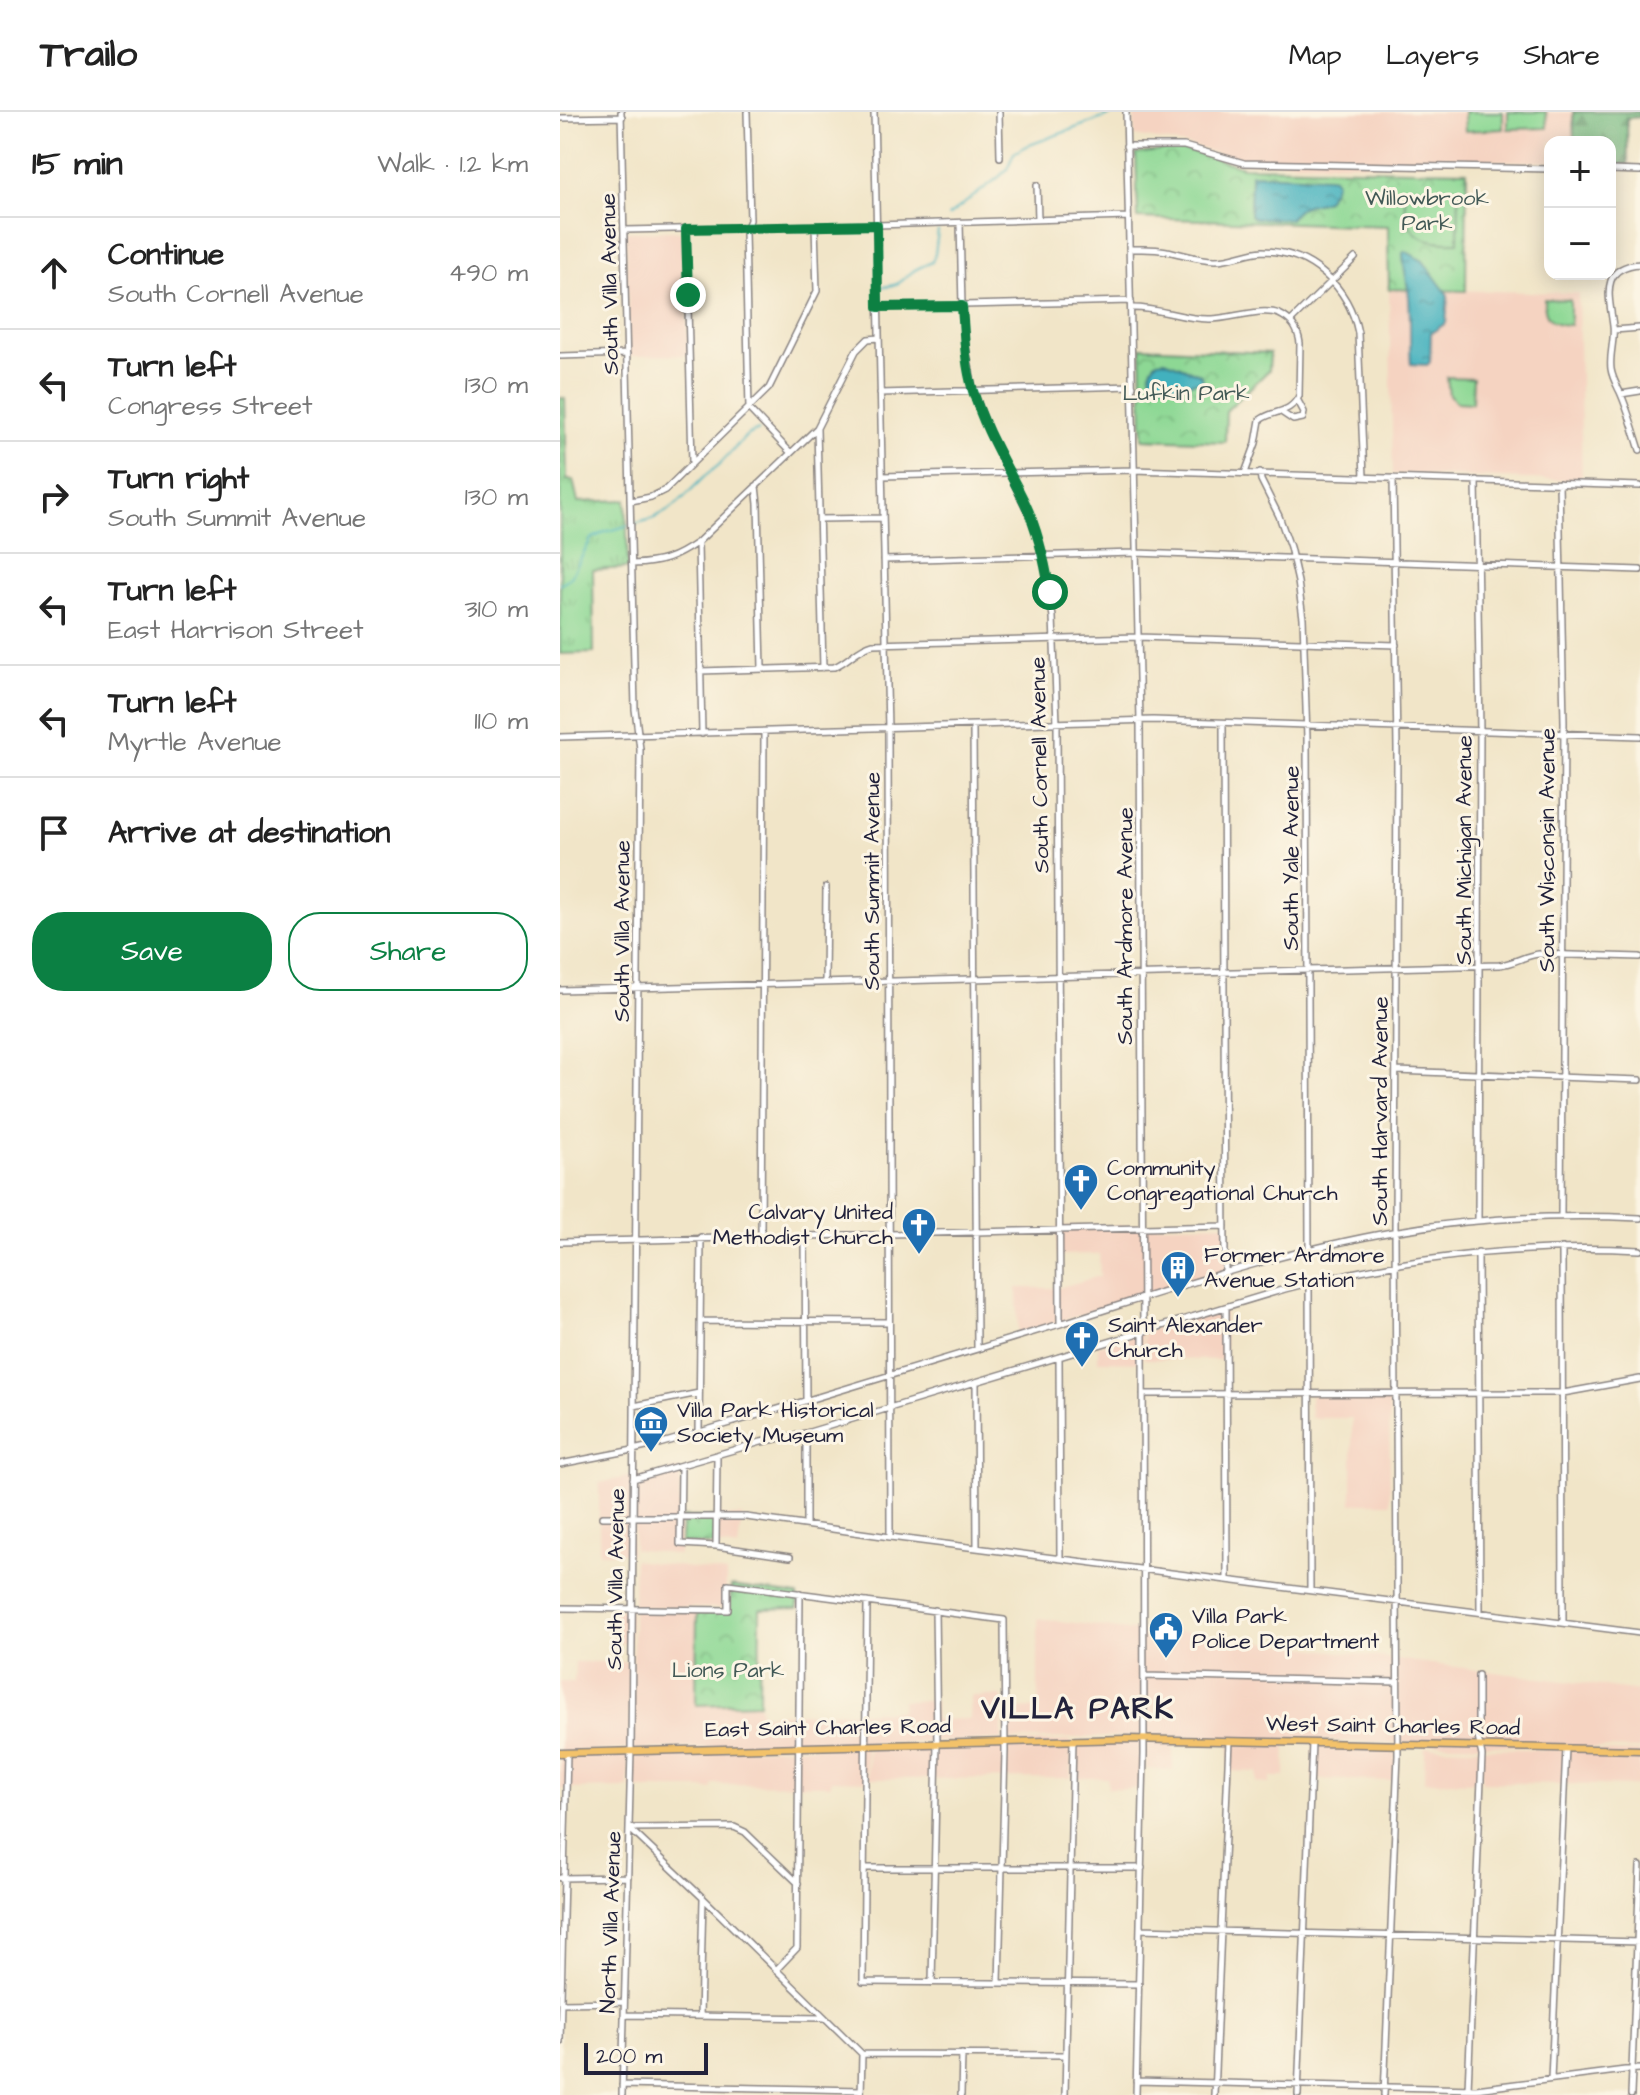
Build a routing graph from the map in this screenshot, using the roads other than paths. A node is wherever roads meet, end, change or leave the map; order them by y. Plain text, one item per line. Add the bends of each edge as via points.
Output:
1 (747, 112) edge
2 (874, 112) edge
3 (999, 112) edge
4 (1126, 112) edge
5 (622, 115) edge
6 (560, 118) edge
7 (1126, 146) junction
8 (1000, 157) dead end
9 (1544, 169) edge
10 (1616, 170) edge
11 (1640, 171) edge
12 (1037, 185) dead end
13 (1128, 217) junction
14 (1038, 220) junction
15 (960, 223) junction
16 (877, 225) junction
17 (815, 226) junction
18 (747, 227) junction
19 (686, 229) junction
20 (625, 230) junction
21 (1130, 249) junction
22 (1355, 258) dead end
23 (1640, 264) edge
24 (1333, 280) junction
25 (1131, 305) junction
26 (962, 306) junction
27 (878, 307) junction
28 (1291, 321) junction
29 (1640, 328) edge
30 (1614, 330) junction
31 (879, 338) junction
32 (627, 354) junction
33 (560, 356) edge
34 (1133, 386) junction
35 (973, 390) junction
36 (1640, 391) edge
37 (880, 393) junction
38 (1621, 394) junction
39 (1297, 399) junction
40 (749, 409) junction
41 (1281, 412) junction
42 (817, 428) junction
43 (1640, 450) edge
44 (790, 452) junction
45 (692, 462) junction
46 (1134, 470) junction
47 (1009, 473) junction
48 (1245, 473) junction
49 (1260, 473) junction
50 (882, 476) junction
51 (1364, 477) junction
52 (1393, 478) junction
53 (1476, 480) junction
54 (1559, 483) junction
55 (756, 486) junction
56 (1640, 486) edge
57 (631, 501) junction
58 (883, 518) junction
59 (820, 519) junction
60 (698, 542) junction
61 (1135, 553) junction
62 (1043, 555) junction
63 (1293, 557) junction
64 (884, 560) junction
65 (1394, 561) junction
66 (632, 564) junction
67 (1478, 564) junction
68 (1561, 567) junction
69 (1640, 570) edge
70 (1138, 637) junction
71 (1054, 639) junction
72 (1304, 643) junction
73 (886, 644) junction
74 (1396, 645) junction
75 (823, 668) junction
76 (762, 669) junction
77 (700, 671) junction
78 (1140, 721) junction
79 (1223, 723) junction
80 (1057, 724) junction
81 (1306, 725) junction
82 (973, 727) junction
83 (1397, 728) junction
84 (888, 729) junction
85 (1480, 731) junction
86 (764, 732) junction
87 (702, 734) junction
88 (1564, 734) junction
89 (638, 735) junction
90 (1640, 736) edge
91 (560, 737) edge
92 (826, 887) dead end
93 (1563, 954) junction
94 (1640, 957) edge
95 (1479, 966) junction
96 (1396, 968) junction
97 (1308, 971) junction
98 (1224, 973) junction
99 (1141, 975) junction
100 (1057, 977) junction
101 (974, 979) junction
102 (888, 981) junction
103 (825, 983) junction
104 (762, 984) junction
105 (638, 988) junction
106 (560, 990) edge
107 (1396, 1071) junction
108 (1479, 1074) junction
109 (1562, 1077) junction
110 (1640, 1080) edge
111 (1561, 1216) junction
112 (1640, 1218) edge
113 (1478, 1221) junction
114 (1225, 1226) junction
115 (1142, 1227) junction
116 (1059, 1229) junction
117 (976, 1231) junction
118 (1395, 1232) junction
119 (888, 1233) junction
120 (805, 1235) junction
121 (761, 1236) junction
122 (701, 1237) junction
123 (636, 1239) junction
124 (560, 1242) edge
125 (1562, 1248) junction
126 (1309, 1250) junction
127 (1640, 1250) edge
128 (1478, 1252) junction
129 (1395, 1264) junction
130 (1225, 1273) junction
131 (1309, 1282) junction
132 (1143, 1297) junction
133 (1226, 1307) junction
134 (700, 1321) junction
135 (806, 1322) junction
136 (889, 1322) junction
137 (1060, 1324) junction
138 (1143, 1331) junction
139 (977, 1349) junction
140 (1059, 1357) junction
141 (889, 1375) junction
142 (1640, 1379) edge
143 (976, 1382) junction
144 (699, 1393) junction
145 (1395, 1393) junction
146 (1479, 1393) junction
147 (1563, 1393) junction
148 (1143, 1394) junction
149 (1226, 1394) junction
150 (1309, 1394) junction
151 (806, 1400) junction
152 (634, 1406) junction
153 (890, 1408) junction
154 (699, 1432) junction
155 (806, 1433) junction
156 (633, 1450) junction
157 (717, 1456) junction
158 (560, 1464) edge
159 (681, 1466) junction
160 (633, 1479) junction
161 (633, 1516) junction
162 (681, 1516) junction
163 (717, 1516) junction
164 (602, 1517) dead end
165 (806, 1525) junction
166 (890, 1537) junction
167 (716, 1546) junction
168 (977, 1548) junction
169 (790, 1557) dead end
170 (1060, 1558) junction
171 (1144, 1569) junction
172 (1227, 1580) junction
173 (1310, 1590) junction
174 (800, 1593) junction
175 (1396, 1601) junction
176 (867, 1602) junction
177 (560, 1608) edge
178 (632, 1609) junction
179 (935, 1610) junction
180 (1480, 1612) junction
181 (1563, 1623) junction
182 (1640, 1633) edge
183 (1478, 1675) dead end
184 (1144, 1676) junction
185 (1397, 1682) junction
186 (1144, 1739) junction
187 (1073, 1740) junction
188 (1229, 1741) junction
189 (1004, 1742) junction
190 (937, 1743) junction
191 (1312, 1743) junction
192 (867, 1745) junction
193 (1397, 1745) junction
194 (1480, 1746) junction
195 (800, 1747) junction
196 (1566, 1748) junction
197 (1640, 1750) edge
198 (631, 1751) junction
199 (564, 1753) edge
200 (629, 1828) junction
201 (1640, 1866) edge
202 (865, 1868) junction
203 (934, 1868) junction
204 (1002, 1868) junction
205 (1070, 1868) junction
206 (1142, 1868) junction
207 (628, 1877) junction
208 (562, 1878) edge
209 (798, 1883) junction
210 (703, 1898) junction
211 (1140, 1929) junction
212 (1221, 1931) junction
213 (1304, 1934) junction
214 (1390, 1936) junction
215 (1474, 1939) junction
216 (1557, 1940) junction
217 (1638, 1942) edge
218 (776, 1970) junction
219 (932, 1983) junction
220 (999, 1983) junction
221 (1067, 1983) junction
222 (1139, 1984) junction
223 (624, 2002) junction
224 (560, 2003) edge
225 (624, 2015) junction
226 (700, 2016) junction
227 (824, 2018) junction
228 (560, 2042) edge
229 (862, 2054) junction
230 (962, 2054) junction
231 (1066, 2055) junction
232 (1632, 2069) junction
233 (1640, 2069) edge
234 (1551, 2080) junction
235 (1136, 2081) junction
236 (1215, 2083) junction
237 (622, 2085) junction
238 (1298, 2085) junction
239 (1384, 2087) junction
240 (1468, 2089) junction
241 (861, 2093) edge
242 (622, 2095) edge
243 (961, 2095) edge
244 (1065, 2095) edge
245 (1136, 2095) edge
246 (1214, 2095) edge
247 (1298, 2095) edge
248 (1384, 2095) edge
249 (1631, 2095) edge

1 - 18 street
2 - 16 street, South Summit Avenue
3 - 8 street
4 - 7 street, South Ardmore Avenue
5 - 6 street
5 - 20 street, South Villa Avenue
7 - 9 street via 1184,146 1253,163
7 - 13 street, South Ardmore Avenue
10 - 11 street
12 - 14 street
13 - 14 street
13 - 21 street, South Ardmore Avenue
14 - 15 street
15 - 16 street
15 - 26 street, South Cornell Avenue
16 - 17 street
16 - 27 street, South Summit Avenue
17 - 18 street
17 - 40 street via 817,291 769,388
18 - 19 street
18 - 40 street
19 - 20 street
19 - 45 street
20 - 32 street, South Villa Avenue
21 - 24 street via 1213,260 1280,253 1307,261
21 - 25 street, South Ardmore Avenue
22 - 24 street
23 - 30 street via 1624,268 1611,281
24 - 28 street
24 - 51 street via 1358,333
25 - 26 street
25 - 28 street via 1201,319 1270,312
25 - 34 street, South Ardmore Avenue
26 - 27 street
26 - 35 street, South Cornell Avenue
27 - 31 street, South Summit Avenue
28 - 39 street via 1300,343
29 - 30 street
30 - 38 street via 1610,365
31 - 37 street, South Summit Avenue
31 - 42 street via 868,339 856,351
32 - 33 street
32 - 57 street, South Villa Avenue
34 - 35 street
34 - 46 street, South Ardmore Avenue
35 - 37 street
35 - 47 street, South Cornell Avenue
36 - 38 street
37 - 50 street, South Summit Avenue
38 - 43 street
39 - 41 street
39 - 41 street via 1303,418 1293,420
40 - 44 street
40 - 45 street
41 - 48 street via 1260,420
42 - 44 street
42 - 59 street
44 - 55 street
45 - 57 street via 665,490
46 - 47 street
46 - 48 street
46 - 61 street, South Ardmore Avenue
47 - 50 street
47 - 62 street, South Cornell Avenue
48 - 49 street
49 - 51 street
49 - 63 street, South Yale Avenue
50 - 58 street, South Summit Avenue
51 - 52 street
52 - 53 street
52 - 65 street, South Harvard Avenue
53 - 54 street
53 - 67 street, South Michigan Avenue
54 - 56 street
54 - 68 street, South Wisconsin Avenue
55 - 60 street
55 - 76 street
57 - 66 street, South Villa Avenue
58 - 59 street
58 - 64 street, South Summit Avenue
59 - 75 street
60 - 66 street via 665,561
60 - 77 street
61 - 62 street
61 - 63 street
61 - 70 street, South Ardmore Avenue
62 - 64 street
62 - 71 street, South Cornell Avenue
63 - 65 street
63 - 72 street, South Yale Avenue
64 - 73 street, South Summit Avenue
65 - 67 street
65 - 74 street, South Harvard Avenue
66 - 89 street, South Villa Avenue
67 - 68 street
67 - 85 street, South Michigan Avenue
68 - 69 street
68 - 88 street, South Wisconsin Avenue
70 - 71 street
70 - 72 street
70 - 78 street, South Ardmore Avenue
71 - 73 street
71 - 80 street, South Cornell Avenue
72 - 74 street
72 - 81 street, South Yale Avenue
73 - 75 street via 866,646 842,664
73 - 84 street, South Summit Avenue
74 - 83 street, South Harvard Avenue
75 - 76 street
76 - 77 street
77 - 87 street
78 - 79 street
78 - 80 street
78 - 99 street, South Ardmore Avenue
79 - 81 street
79 - 98 street
80 - 82 street
80 - 100 street, South Cornell Avenue
81 - 83 street
81 - 97 street, South Yale Avenue
82 - 84 street
82 - 101 street
83 - 85 street
83 - 96 street, South Harvard Avenue
84 - 86 street
84 - 102 street, South Summit Avenue
85 - 88 street
85 - 95 street, South Michigan Avenue
86 - 87 street
86 - 104 street
87 - 89 street
88 - 90 street
88 - 93 street, South Wisconsin Avenue
89 - 91 street
89 - 105 street, South Villa Avenue
92 - 103 street
93 - 94 street
93 - 95 street via 1534,954 1506,965
93 - 109 street, South Wisconsin Avenue
95 - 96 street
95 - 108 street, South Michigan Avenue
96 - 97 street
96 - 107 street, South Harvard Avenue
97 - 98 street
97 - 126 street, South Yale Avenue
98 - 99 street
98 - 114 street
99 - 100 street
99 - 115 street, South Ardmore Avenue
100 - 101 street
100 - 116 street, South Cornell Avenue
101 - 102 street
101 - 117 street
102 - 103 street
102 - 119 street, South Summit Avenue
103 - 104 street
104 - 105 street
104 - 121 street
105 - 106 street
105 - 123 street, South Villa Avenue
107 - 108 street
107 - 118 street, South Harvard Avenue
108 - 109 street
108 - 113 street, South Michigan Avenue
109 - 110 street
109 - 111 street, South Wisconsin Avenue
111 - 112 street
111 - 113 street
113 - 118 street
114 - 115 street
114 - 130 street
115 - 116 street
115 - 132 street, South Ardmore Avenue
116 - 117 street
116 - 137 street, South Cornell Avenue
117 - 119 street
117 - 139 street
118 - 126 street
118 - 129 street, South Harvard Avenue
119 - 120 street
119 - 136 street, South Summit Avenue
120 - 121 street
120 - 135 street
121 - 122 street
122 - 123 street
122 - 134 street
123 - 124 street
123 - 152 street, South Villa Avenue
125 - 127 street
125 - 128 street
125 - 147 street
126 - 130 street
128 - 129 street
128 - 146 street
129 - 131 street
129 - 145 street, South Harvard Avenue
130 - 132 street
131 - 133 street
131 - 150 street
132 - 137 street
132 - 138 street, South Ardmore Avenue
133 - 138 street
133 - 149 street
134 - 135 street
134 - 144 street
135 - 136 street
135 - 151 street
136 - 141 street, South Summit Avenue
137 - 139 street
138 - 140 street
138 - 148 street, South Ardmore Avenue
139 - 141 street
140 - 143 street
140 - 170 street
141 - 151 street
141 - 153 street, South Summit Avenue
142 - 147 street
143 - 153 street
143 - 168 street
144 - 152 street
144 - 154 street
145 - 146 street
145 - 150 street
145 - 175 street, South Harvard Avenue
146 - 147 street
146 - 180 street
147 - 181 street
148 - 149 street
148 - 171 street, South Ardmore Avenue
149 - 150 street
149 - 172 street
150 - 173 street
151 - 154 street
152 - 156 street, South Villa Avenue
153 - 155 street
153 - 166 street, South Summit Avenue
154 - 156 street
155 - 157 street
155 - 165 street
156 - 158 street
156 - 160 street, South Villa Avenue
157 - 159 street
157 - 163 street
159 - 160 street
159 - 162 street
160 - 161 street, South Villa Avenue
161 - 162 street
161 - 164 street
161 - 178 street, South Villa Avenue
162 - 163 street
162 - 167 street via 680,1544
163 - 165 street
163 - 167 street
165 - 166 street
166 - 168 street
167 - 169 street
168 - 170 street
170 - 171 street
171 - 172 street
171 - 184 street, South Ardmore Avenue
172 - 173 street
173 - 175 street
174 - 176 street
174 - 178 street via 728,1584 728,1610
174 - 195 street
175 - 180 street
175 - 185 street, South Harvard Avenue
176 - 179 street
176 - 192 street
177 - 178 street
178 - 198 street, South Villa Avenue
179 - 189 street via 1004,1620
179 - 190 street
180 - 181 street
181 - 182 street
183 - 194 street
184 - 185 street
184 - 186 street, South Ardmore Avenue
185 - 193 street, South Harvard Avenue
186 - 187 main road, East Saint Charles Road
186 - 188 main road, West Saint Charles Road
186 - 206 street, South Ardmore Avenue
187 - 189 main road, East Saint Charles Road
187 - 205 street
188 - 191 main road, West Saint Charles Road
188 - 212 street
189 - 190 main road, East Saint Charles Road
189 - 204 street
190 - 192 main road, East Saint Charles Road
190 - 203 street
191 - 193 main road, West Saint Charles Road
191 - 213 street
192 - 195 main road, East Saint Charles Road
192 - 202 street
193 - 194 main road, West Saint Charles Road
193 - 214 street, South Harvard Avenue
194 - 196 main road, West Saint Charles Road
194 - 215 street
195 - 198 main road, East Saint Charles Road
195 - 209 street
196 - 197 main road, West Saint Charles Road
196 - 216 street
198 - 199 main road, East Saint Charles Road
198 - 200 street, North Villa Avenue
199 - 208 street
200 - 207 street, North Villa Avenue
200 - 209 street via 740,1828
200 - 210 street
201 - 217 street
202 - 203 street
202 - 219 street via 863,1982
203 - 204 street
203 - 219 street
204 - 205 street
204 - 220 street
205 - 206 street
205 - 221 street
206 - 211 street, South Ardmore Avenue
207 - 208 street
207 - 223 street, North Villa Avenue
208 - 224 street
209 - 218 street via 797,1948
210 - 218 street
210 - 226 street
211 - 212 street
211 - 222 street, South Ardmore Avenue
212 - 213 street
212 - 236 street
213 - 214 street
213 - 238 street
214 - 215 street
214 - 239 street, South Harvard Avenue
215 - 216 street
215 - 240 street
216 - 217 street
216 - 234 street
217 - 232 street
218 - 227 street
219 - 220 street
220 - 221 street
221 - 222 street
221 - 231 street
222 - 235 street, South Ardmore Avenue
223 - 224 street
223 - 225 street, North Villa Avenue
224 - 228 street
225 - 226 street
225 - 237 street, North Villa Avenue
226 - 227 street
227 - 229 street
229 - 230 street
229 - 241 street
230 - 231 street
230 - 243 street
231 - 244 street
232 - 233 street
232 - 234 street
232 - 249 street
234 - 240 street
235 - 236 street
235 - 245 street, South Ardmore Avenue
236 - 238 street
236 - 246 street
237 - 241 street
237 - 242 street, North Villa Avenue
238 - 239 street
238 - 247 street
239 - 240 street
239 - 248 street, South Harvard Avenue

